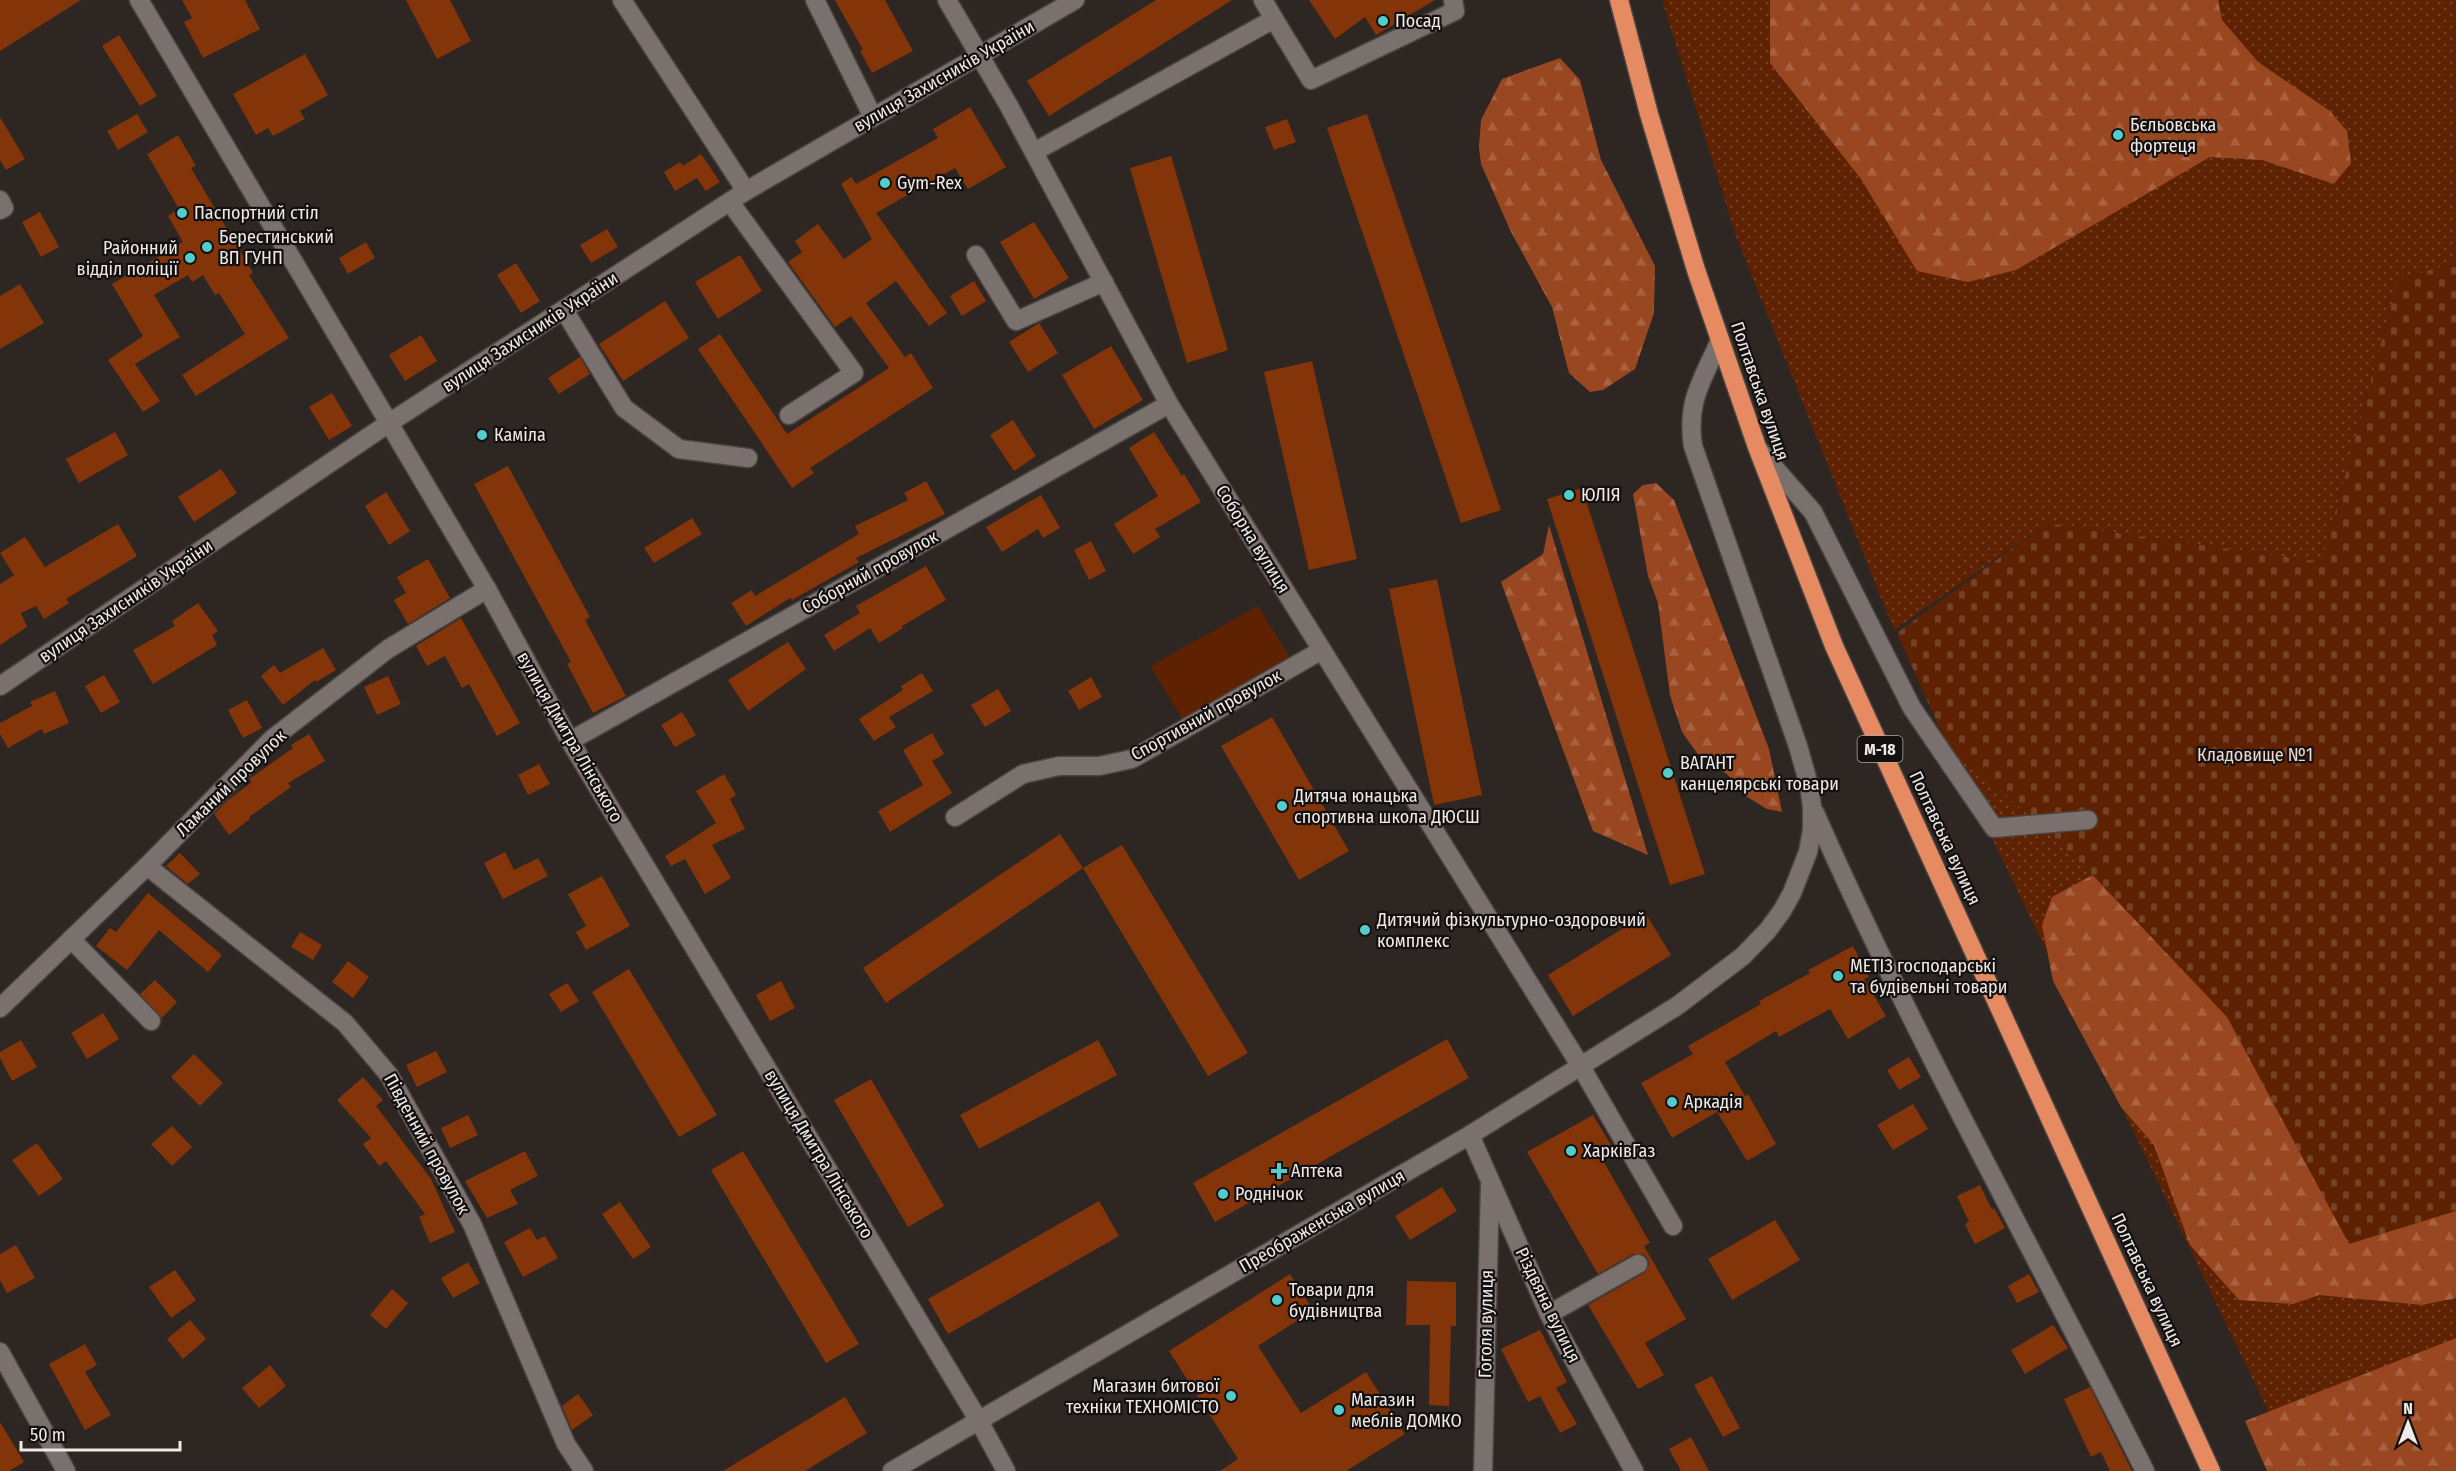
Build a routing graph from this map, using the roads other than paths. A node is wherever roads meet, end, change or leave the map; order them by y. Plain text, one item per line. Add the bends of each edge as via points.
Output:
1 (139, 0) edge
2 (622, 0) edge
3 (815, 0) edge
4 (947, 0) edge
5 (1075, 0) edge
6 (1263, 0) edge
7 (1453, 0) edge
8 (1619, 0) edge
9 (1274, 19) junction
10 (979, 56) junction
11 (873, 117) junction
12 (1034, 152) junction
13 (746, 191) junction
14 (0, 200) edge
15 (730, 202) junction
16 (0, 210) edge
17 (976, 255) dead end
18 (1104, 282) junction
19 (564, 310) junction
20 (1720, 340) junction
21 (1169, 404) junction
22 (789, 415) dead end
23 (389, 423) junction
24 (1757, 447) junction
25 (748, 458) dead end
26 (488, 590) junction
27 (1322, 650) junction
28 (0, 686) edge
29 (570, 741) junction
30 (1812, 807) junction
31 (955, 817) dead end
32 (2088, 820) dead end
33 (147, 866) junction
34 (71, 939) junction
35 (0, 1008) edge
36 (150, 1022) dead end
37 (1580, 1065) junction
38 (1470, 1135) junction
39 (1490, 1177) junction
40 (1673, 1226) dead end
41 (1638, 1264) dead end
42 (1549, 1314) junction
43 (0, 1352) edge
44 (979, 1421) junction
45 (66, 1471) edge
46 (584, 1471) edge
47 (892, 1471) edge
48 (1006, 1471) edge
49 (1483, 1471) edge
50 (1634, 1471) edge
51 (2145, 1471) edge
52 (2211, 1471) edge

1 - 23 street, вулиця Дмитра Лінського
2 - 13 street
3 - 11 street
4 - 10 street, Соборна вулиця
5 - 10 street, вулиця Захисників України
6 - 9 street
7 - 9 street via 1455,11 1311,80
8 - 20 highway, Полтавська вулиця / М-18 via 1648,114
9 - 12 street
10 - 11 street, вулиця Захисників України
10 - 12 street, Соборна вулиця
11 - 13 street, вулиця Захисників України
12 - 18 street, Соборна вулиця
13 - 15 street, вулиця Захисників України
14 - 16 street via 4,208
15 - 19 street, вулиця Захисників України
15 - 22 street via 854,373
17 - 18 street via 1016,321
18 - 21 street, Соборна вулиця
19 - 23 street, вулиця Захисників України
19 - 25 street via 624,408 679,449
20 - 24 highway, Полтавська вулиця / М-18
20 - 30 street via 1692,408 1693,446 1798,746
21 - 27 street, Соборна вулиця
21 - 29 street, Соборний провулок
23 - 26 street, вулиця Дмитра Лінського
23 - 28 street, вулиця Захисників України
24 - 32 street via 1813,512 1912,708 1994,828
24 - 52 highway, Полтавська вулиця / М-18 via 1834,646
26 - 29 street, вулиця Дмитра Лінського
26 - 33 street, Ламаний провулок via 388,649 272,739
27 - 31 street, Спортивний провулок via 1132,759 1099,766 1059,766 1023,774
27 - 37 street, Соборна вулиця
29 - 44 street, вулиця Дмитра Лінського
30 - 37 street, Преображенська вулиця via 1808,852 1792,893 1768,930 1743,956 1677,1006
30 - 51 street via 1849,891 1963,1119
33 - 34 street, Ламаний провулок
33 - 46 street, Південний провулок via 345,1023 389,1075 472,1224 566,1444
34 - 35 street, Ламаний провулок
34 - 36 street
37 - 38 street, Преображенська вулиця
37 - 40 street, Соборна вулиця
38 - 39 street, Різдвяна вулиця
38 - 44 street, Преображенська вулиця
39 - 42 street, Різдвяна вулиця
39 - 49 street, Гоголя вулиця
41 - 42 street
42 - 50 street, Різдвяна вулиця
43 - 45 street
44 - 47 street, Преображенська вулиця
44 - 48 street, вулиця Дмитра Лінського

